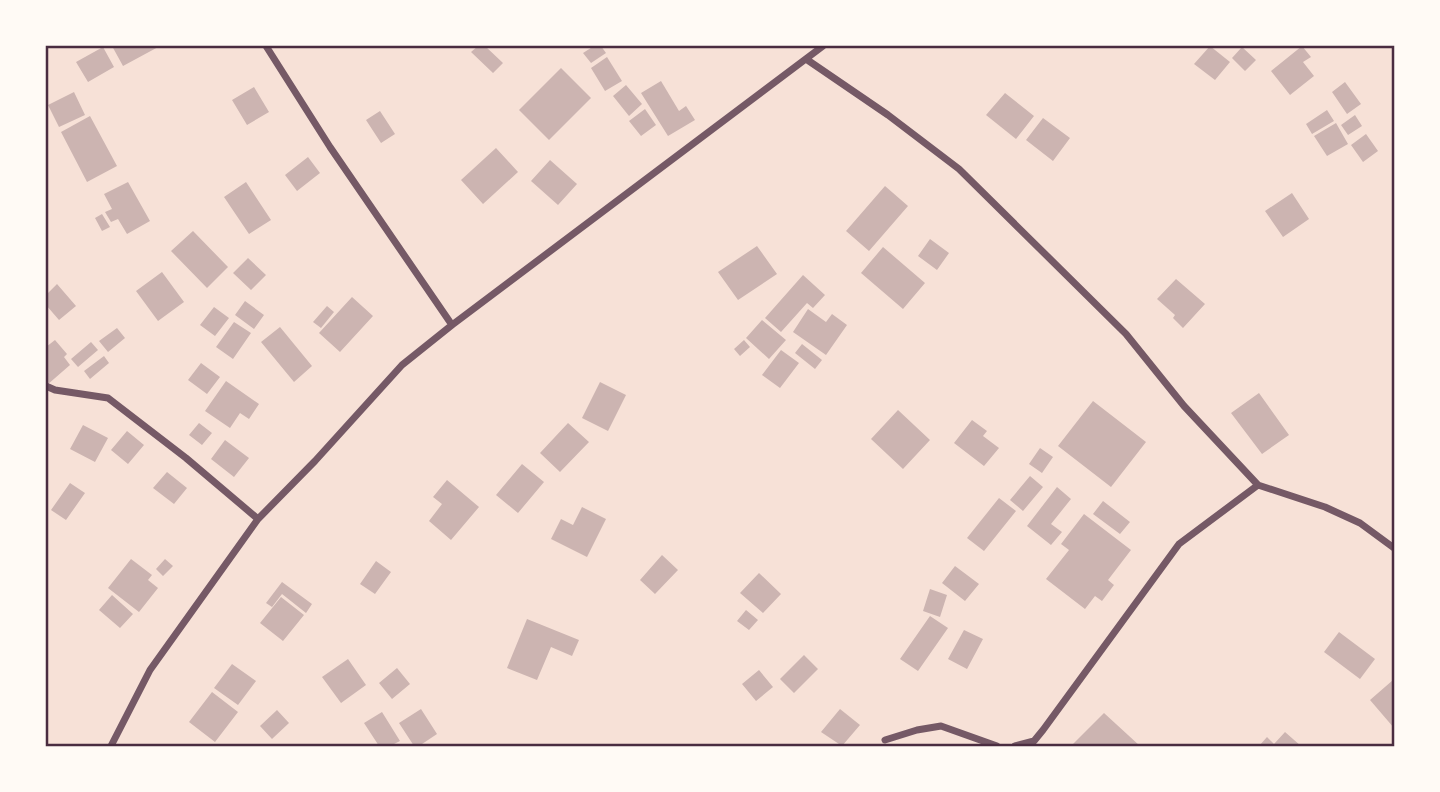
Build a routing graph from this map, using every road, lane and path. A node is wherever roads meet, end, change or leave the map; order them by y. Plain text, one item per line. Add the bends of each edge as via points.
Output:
1 (266, 46) edge
2 (823, 46) edge
3 (806, 59) junction
4 (452, 325) junction
5 (46, 386) edge
6 (1258, 485) junction
7 (258, 519) junction
8 (1395, 548) edge
9 (885, 740) dead end
10 (111, 747) edge
11 (997, 747) edge
12 (1015, 747) edge

1 - 4 street
2 - 3 street
3 - 4 street
3 - 6 street via 959,169 1126,334 1184,406
4 - 7 street via 402,365
5 - 7 street via 108,398
6 - 8 street via 1360,523
6 - 12 street via 1179,544 1043,730 1034,741
7 - 10 street via 150,670
9 - 11 street via 941,726

